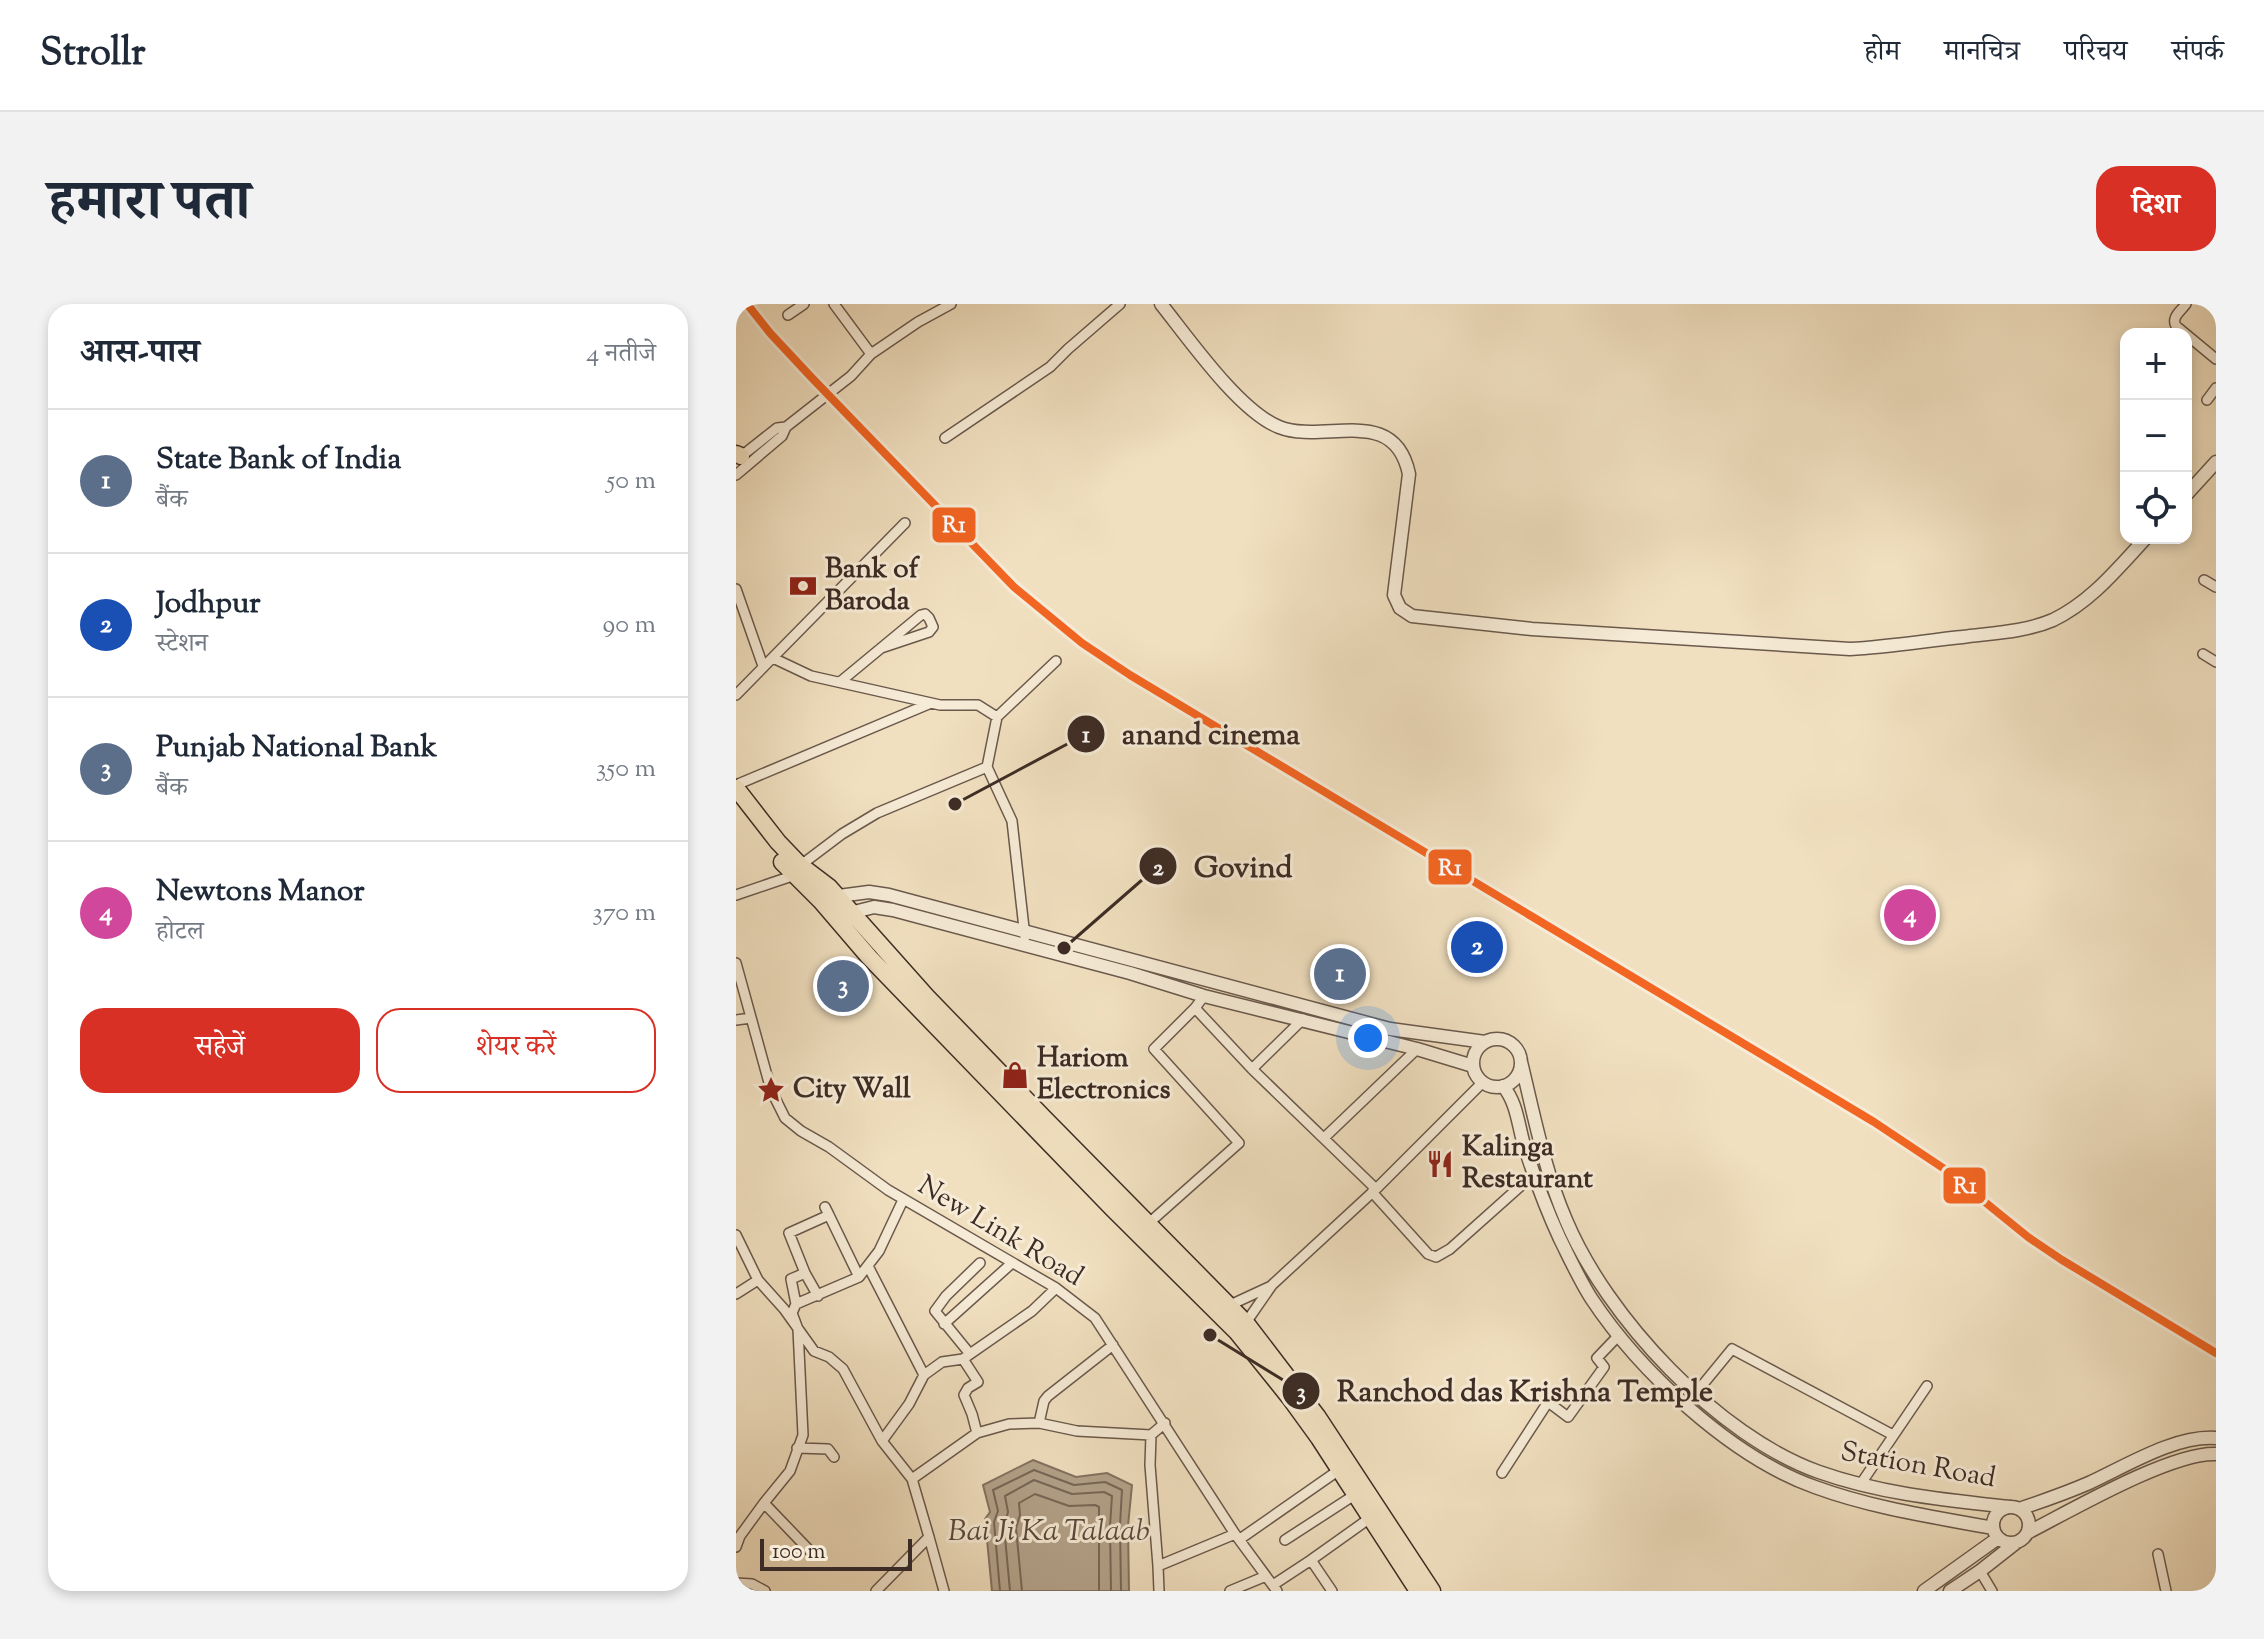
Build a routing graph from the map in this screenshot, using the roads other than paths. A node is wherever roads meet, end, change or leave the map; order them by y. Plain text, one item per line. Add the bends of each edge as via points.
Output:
1 (804, 304) edge
2 (834, 304) edge
3 (951, 304) edge
4 (1120, 304) edge
5 (1161, 304) edge
6 (2186, 304) edge
7 (788, 315) dead end
8 (871, 354) junction
9 (2216, 359) edge
10 (2216, 388) edge
11 (2207, 400) dead end
12 (786, 427) junction
13 (945, 438) dead end
14 (738, 457) edge
15 (2216, 462) edge
16 (736, 475) edge
17 (2192, 488) edge
18 (905, 523) dead end
19 (2140, 544) edge
20 (2204, 580) dead end
21 (2216, 587) edge
22 (736, 589) edge
23 (881, 648) junction
24 (2203, 654) dead end
25 (773, 658) junction
26 (1056, 661) dead end
27 (2216, 662) edge
28 (763, 666) junction
29 (840, 682) junction
30 (736, 695) edge
31 (931, 703) junction
32 (997, 717) junction
33 (987, 767) junction
34 (736, 787) edge
35 (736, 806) edge
36 (796, 871) junction
37 (736, 895) edge
38 (837, 895) junction
39 (821, 901) junction
40 (843, 915) junction
41 (1024, 929) junction
42 (1026, 945) junction
43 (736, 963) edge
44 (1204, 996) junction
45 (1195, 1008) junction
46 (751, 1018) junction
47 (1303, 1019) junction
48 (736, 1020) edge
49 (1485, 1042) junction
50 (1417, 1049) junction
51 (1521, 1062) junction
52 (1473, 1066) junction
53 (1252, 1069) junction
54 (1483, 1082) junction
55 (1503, 1086) junction
56 (1324, 1138) junction
57 (1534, 1174) junction
58 (1374, 1190) junction
59 (903, 1200) junction
60 (1149, 1223) junction
61 (736, 1235) edge
62 (980, 1263) dead end
63 (1012, 1263) junction
64 (868, 1266) junction
65 (805, 1273) junction
66 (859, 1277) junction
67 (758, 1280) junction
68 (1272, 1285) junction
69 (1056, 1288) junction
70 (736, 1294) edge
71 (818, 1296) junction
72 (796, 1304) junction
73 (1224, 1309) junction
74 (944, 1324) junction
75 (1242, 1327) junction
76 (798, 1329) junction
77 (1619, 1335) junction
78 (1113, 1345) junction
79 (966, 1356) junction
80 (924, 1375) junction
81 (1927, 1386) dead end
82 (1697, 1393) junction
83 (1686, 1405) junction
84 (1039, 1423) junction
85 (1165, 1423) junction
86 (977, 1433) junction
87 (1151, 1435) junction
88 (1893, 1435) junction
89 (2213, 1435) edge
90 (882, 1441) junction
91 (797, 1448) junction
92 (2216, 1454) edge
93 (834, 1457) dead end
94 (1339, 1470) junction
95 (1502, 1473) dead end
96 (912, 1479) junction
97 (1860, 1485) junction
98 (1356, 1494) junction
99 (764, 1503) junction
100 (2015, 1508) junction
101 (1370, 1518) junction
102 (1995, 1533) junction
103 (2027, 1533) junction
104 (1238, 1536) junction
105 (738, 1537) edge
106 (929, 1537) junction
107 (1285, 1540) dead end
108 (2017, 1542) junction
109 (736, 1547) edge
110 (810, 1551) dead end
111 (2158, 1554) dead end
112 (1311, 1560) junction
113 (1158, 1566) junction
114 (1980, 1571) junction
115 (1266, 1576) junction
116 (736, 1583) edge
117 (1275, 1588) edge
118 (1413, 1589) edge
119 (765, 1591) edge
120 (876, 1591) edge
121 (944, 1591) edge
122 (1159, 1591) edge
123 (1230, 1591) edge
124 (1332, 1591) edge
125 (1432, 1591) edge
126 (1924, 1591) edge
127 (1950, 1591) edge
128 (1992, 1591) edge
129 (2166, 1591) edge

1 - 7 street
2 - 8 street
3 - 8 street
4 - 13 street via 1050,367
5 - 19 street via 1238,397 1265,420 1296,431 1365,431 1399,448 1409,474 1394,595 1412,616 1532,629 1879,647 2023,629 2052,620 2101,586
6 - 9 street via 2174,322
8 - 12 street
10 - 11 street
12 - 14 street
12 - 16 street
15 - 17 street
18 - 25 street
20 - 21 street
22 - 28 street
23 - 23 street via 929,632 929,618 921,615
23 - 29 street
24 - 27 street
25 - 28 street
25 - 29 street via 811,676
26 - 32 street
28 - 30 street
29 - 31 street
31 - 32 street via 978,705
31 - 34 street
32 - 33 street
33 - 36 street via 877,813
33 - 41 street via 1012,821
34 - 36 main road
35 - 36 main road via 768,847
36 - 37 street
36 - 38 main road via 821,880
36 - 39 main road
38 - 39 street
38 - 40 main road
38 - 41 street via 889,895
39 - 40 main road
40 - 42 street via 874,907 893,910
40 - 60 main road
40 - 73 main road via 869,957 1112,1208
41 - 42 street
41 - 49 street via 1390,1029
42 - 44 street
43 - 46 street, New Link Road
44 - 45 street
44 - 47 street
45 - 53 street
45 - 60 street via 1154,1049 1239,1143
46 - 48 street
46 - 59 street, New Link Road via 771,1090 785,1118
47 - 50 street
47 - 53 street
49 - 51 street via 1507,1041
49 - 52 street
50 - 52 street
50 - 56 street
51 - 55 street via 1516,1077
51 - 82 street, Station Road via 1538,1140 1584,1257 1625,1319
52 - 54 street
53 - 56 street
54 - 55 street
54 - 58 street
55 - 57 street, Station Road via 1514,1103
56 - 58 street
57 - 58 street via 1436,1257
57 - 77 street, Station Road via 1581,1282
58 - 68 street
59 - 63 street, New Link Road
59 - 64 street
60 - 73 main road
61 - 67 street
62 - 74 street via 936,1307
63 - 69 street, New Link Road
63 - 74 street
64 - 66 street
64 - 80 street
65 - 66 street via 789,1233 827,1211
65 - 71 street
65 - 72 street via 791,1279
66 - 71 street
67 - 70 street
67 - 76 street
68 - 73 street
68 - 75 street
69 - 78 street, New Link Road via 1095,1318
69 - 79 street
71 - 72 street
72 - 76 street via 792,1313
73 - 75 main road
74 - 79 street
75 - 94 main road
75 - 125 main road via 1317,1416
76 - 90 street via 814,1351 843,1369
76 - 91 street via 803,1430
77 - 83 street, Station Road
77 - 95 street via 1597,1358 1604,1367 1568,1417 1548,1402
78 - 84 street via 1048,1396
78 - 85 street, New Link Road
79 - 80 street via 942,1362
79 - 86 street via 978,1382 964,1395
80 - 90 street
81 - 88 street
82 - 83 street
82 - 88 street via 1732,1349
82 - 97 street, Station Road via 1773,1451
83 - 102 street, Station Road via 1766,1464 1816,1488
84 - 86 street
84 - 87 street
85 - 87 street
85 - 104 street, New Link Road
86 - 96 street
87 - 113 street
88 - 97 street
89 - 100 street via 2189,1439
90 - 96 street
91 - 93 street via 828,1449
91 - 99 street via 790,1471
92 - 103 street via 2194,1456 2141,1476
94 - 98 main road
94 - 104 street
96 - 106 street
97 - 100 street, Station Road
98 - 101 main road
98 - 107 street
99 - 105 street
99 - 110 street
100 - 102 street via 1997,1513
100 - 103 street via 2028,1520
101 - 112 street
101 - 118 main road
102 - 108 street via 2010,1544
102 - 126 street
103 - 108 street
104 - 113 street
104 - 115 street, New Link Road
105 - 109 street
106 - 120 street
106 - 121 street
108 - 114 street
111 - 129 street
112 - 117 street
112 - 124 street
113 - 122 street
114 - 127 street
114 - 128 street
115 - 117 street, New Link Road
115 - 123 street
116 - 119 street

